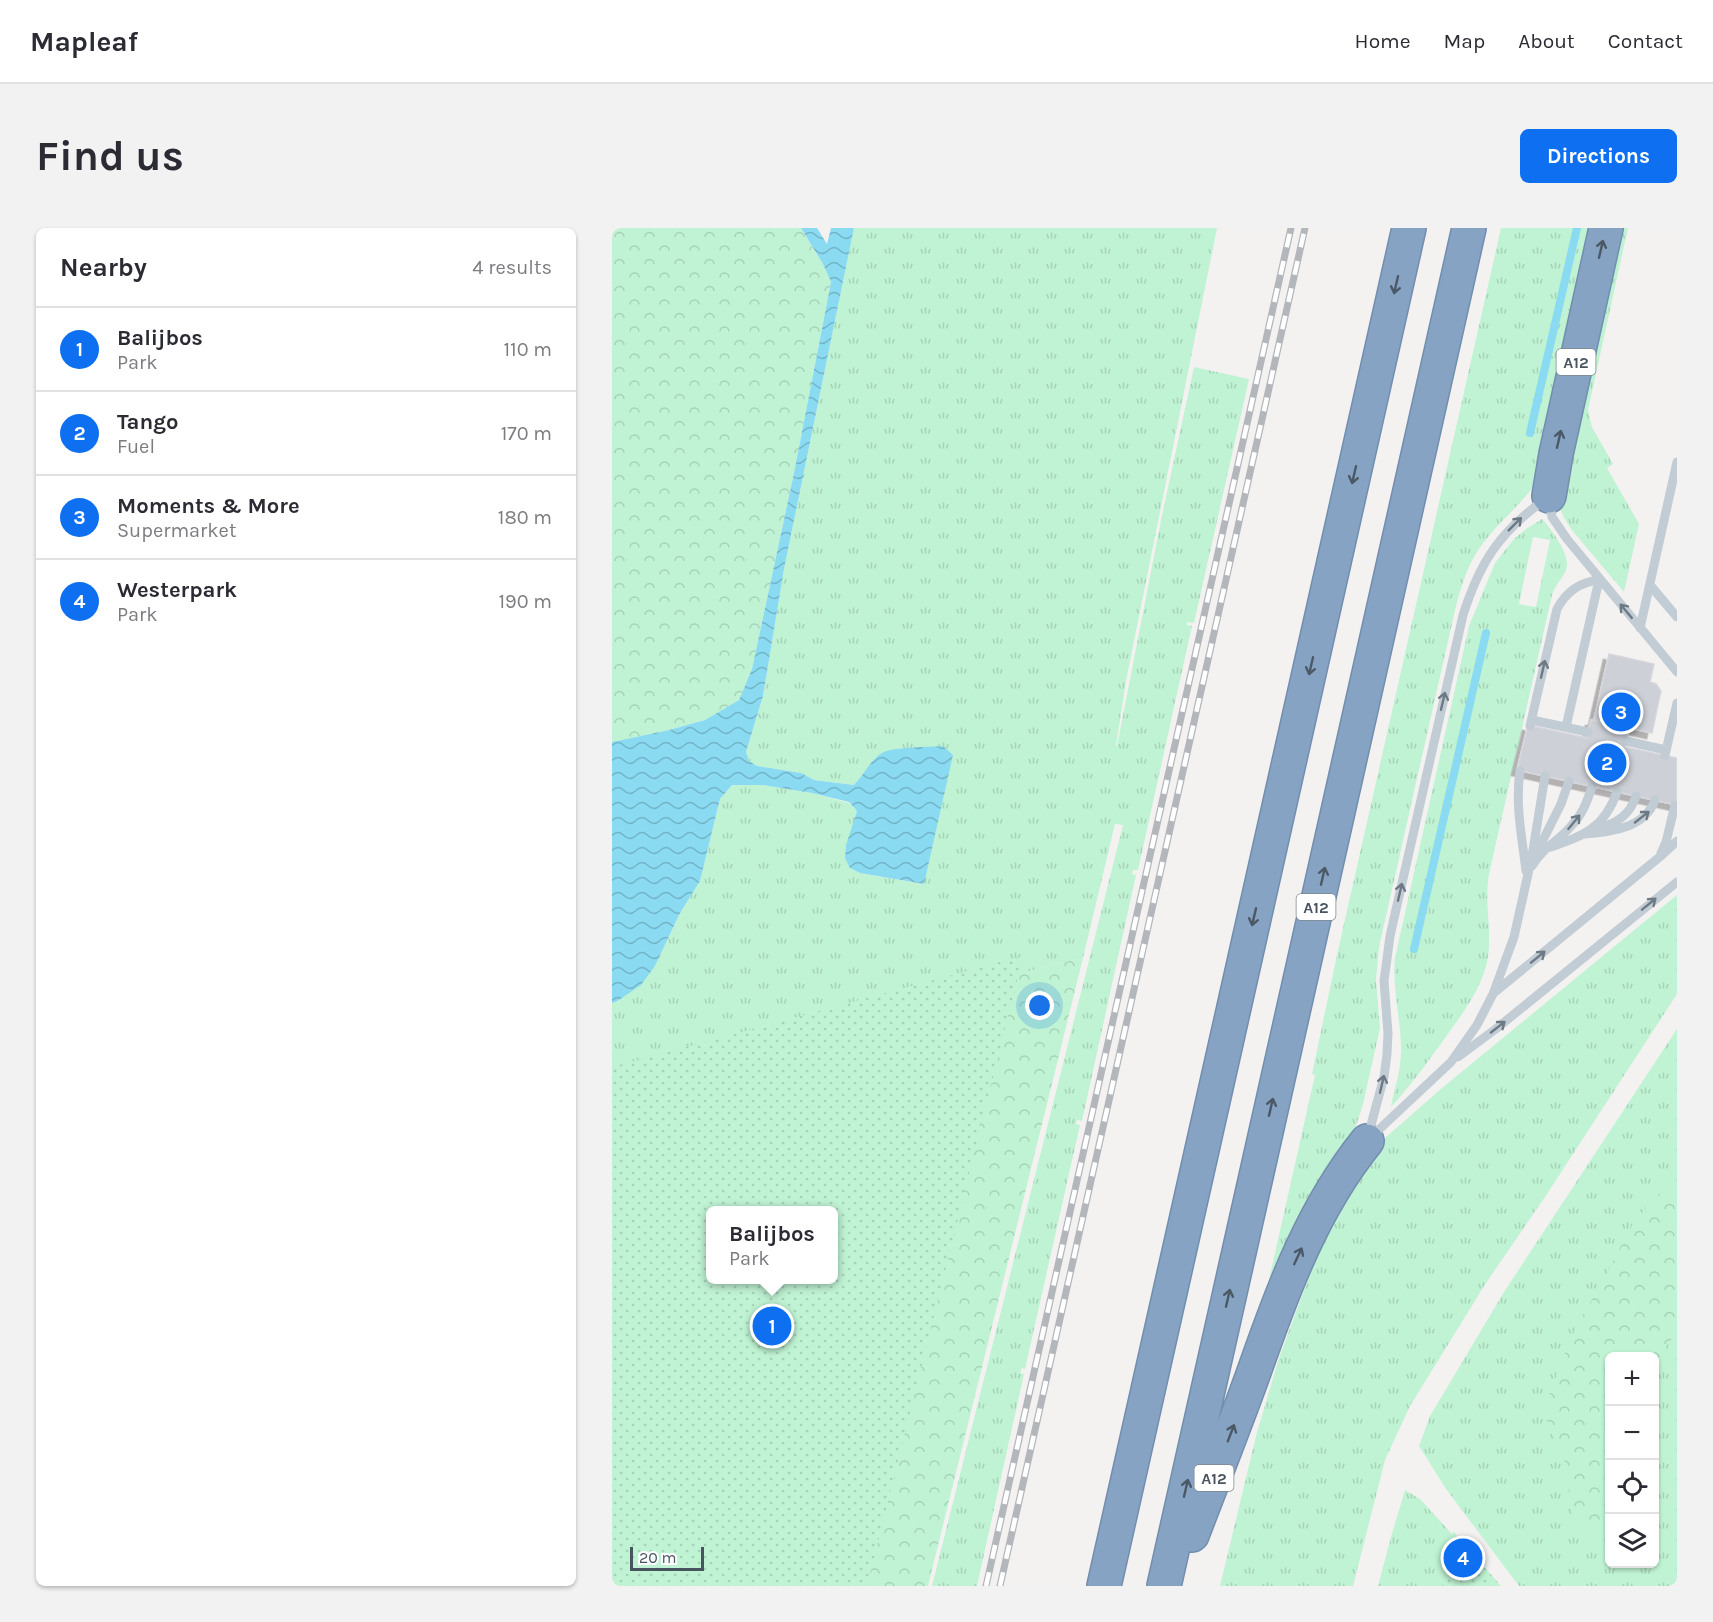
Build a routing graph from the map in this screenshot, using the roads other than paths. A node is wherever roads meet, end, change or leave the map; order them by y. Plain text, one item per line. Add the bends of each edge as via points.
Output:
1 (1409, 228) edge
2 (1469, 228) edge
3 (1606, 228) edge
4 (1677, 462) edge
5 (1549, 496) junction
6 (1599, 580) junction
7 (1650, 585) junction
8 (1677, 617) edge
9 (1640, 628) junction
10 (1677, 672) edge
11 (1677, 703) edge
12 (1559, 728) junction
13 (1582, 733) dead end
14 (1627, 743) dead end
15 (1520, 771) dead end
16 (1545, 776) dead end
17 (1569, 781) dead end
18 (1592, 787) dead end
19 (1617, 792) dead end
20 (1636, 796) dead end
21 (1655, 800) dead end
22 (1675, 805) dead end
23 (1583, 834) junction
24 (1677, 841) edge
25 (1544, 850) junction
26 (1656, 860) junction
27 (1677, 882) edge
28 (1527, 883) junction
29 (1493, 994) junction
30 (1451, 1062) junction
31 (1367, 1141) junction
32 (1104, 1586) edge
33 (1164, 1586) edge
34 (1173, 1586) edge

1 -> 32 highway
33 -> 2 highway, A12
5 -> 3 highway, A12
4 - 7 lane
5 - 6 lane, A12 via 1555,523
31 -> 5 lane, A12 via 1388,1048 1384,981 1387,952 1463,615 1490,552 1520,519
9 -> 6 lane, A12
6 - 12 lane
12 -> 6 lane via 1531,723 1558,606 1578,586
7 - 8 lane
7 - 9 lane
9 - 10 lane, A12
11 - 14 lane via 1666,752
12 - 13 lane
15 - 28 lane, A12 via 1518,812
16 - 28 lane, A12
17 - 28 lane, A12 via 1534,857
25 -> 18 lane, A12 via 1580,815
19 - 23 lane via 1607,814
20 - 23 lane via 1630,810 1620,819
23 -> 21 lane via 1632,824 1653,808
22 - 26 lane, A12 via 1666,842
23 - 25 lane
24 - 26 lane, A12
25 - 28 lane, A12
29 -> 26 lane, A12
30 -> 27 lane, A12
28 - 29 lane, A12 via 1511,947
29 - 30 lane, A12
30 - 31 lane, A12
34 -> 31 highway, A12 via 1289,1276 1337,1183

